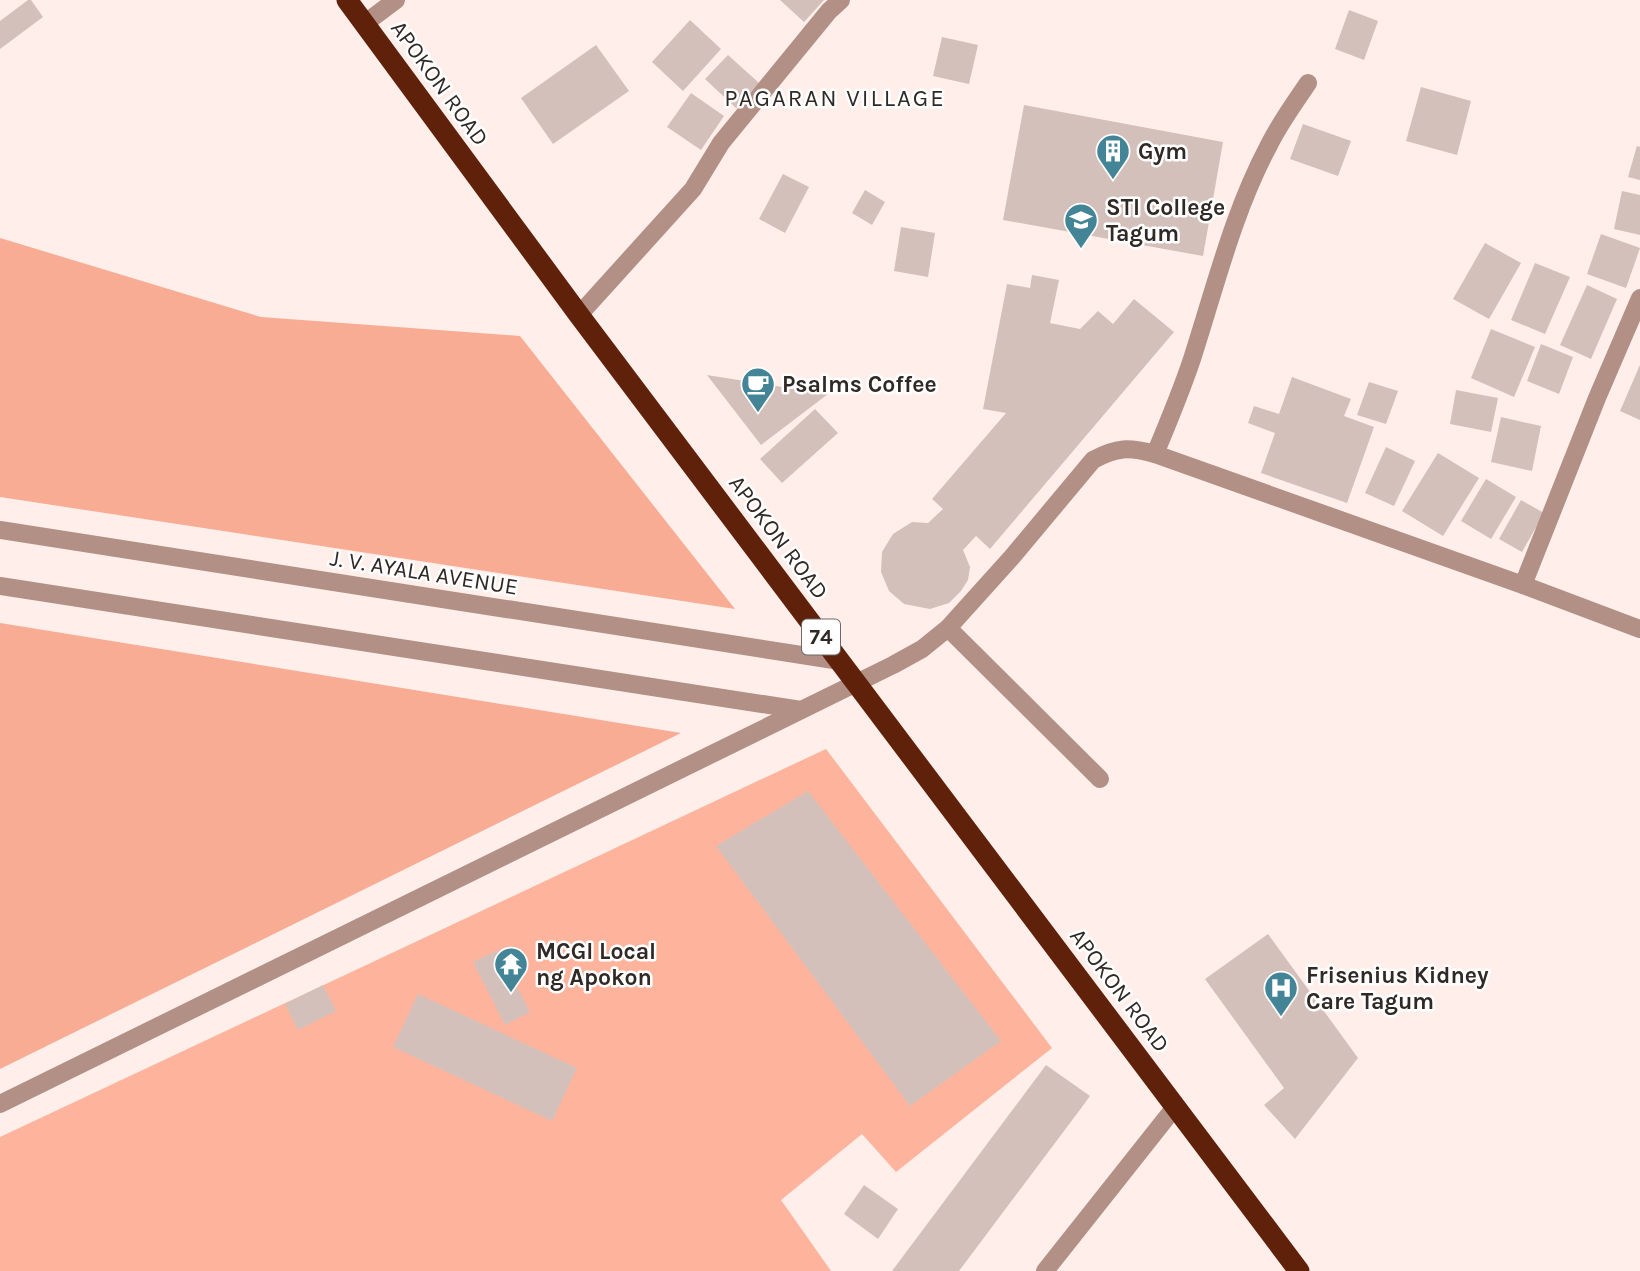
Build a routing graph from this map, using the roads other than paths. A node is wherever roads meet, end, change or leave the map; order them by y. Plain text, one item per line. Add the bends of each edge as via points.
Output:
1 (347, 0) edge
2 (396, 0) edge
3 (841, 0) edge
4 (364, 24) junction
5 (1308, 83) dead end
6 (1640, 298) edge
7 (579, 315) junction
8 (1155, 454) junction
9 (0, 530) edge
10 (1523, 584) junction
11 (0, 586) edge
12 (948, 628) junction
13 (1640, 629) edge
14 (839, 661) junction
15 (856, 683) junction
16 (801, 710) junction
17 (1100, 779) dead end
18 (0, 1104) edge
19 (1175, 1107) junction
20 (1045, 1271) edge
21 (1299, 1271) edge

1 - 4 highway, APOKON ROAD / 74
2 - 4 street
3 - 7 street via 721,142 693,189
4 - 7 highway, APOKON ROAD / 74
5 - 8 street via 1266,149 1252,181
6 - 10 street
7 - 14 highway, APOKON ROAD / 74
8 - 10 street
8 - 12 street via 1120,449 1093,460
9 - 14 street, J. V. AYALA AVENUE
10 - 13 street
11 - 16 street
12 - 15 street via 922,649
12 - 17 street
14 - 15 highway, APOKON ROAD / 74
15 - 16 street
15 - 19 highway, APOKON ROAD / 74
16 - 18 street
19 - 20 street
19 - 21 highway, APOKON ROAD / 74

